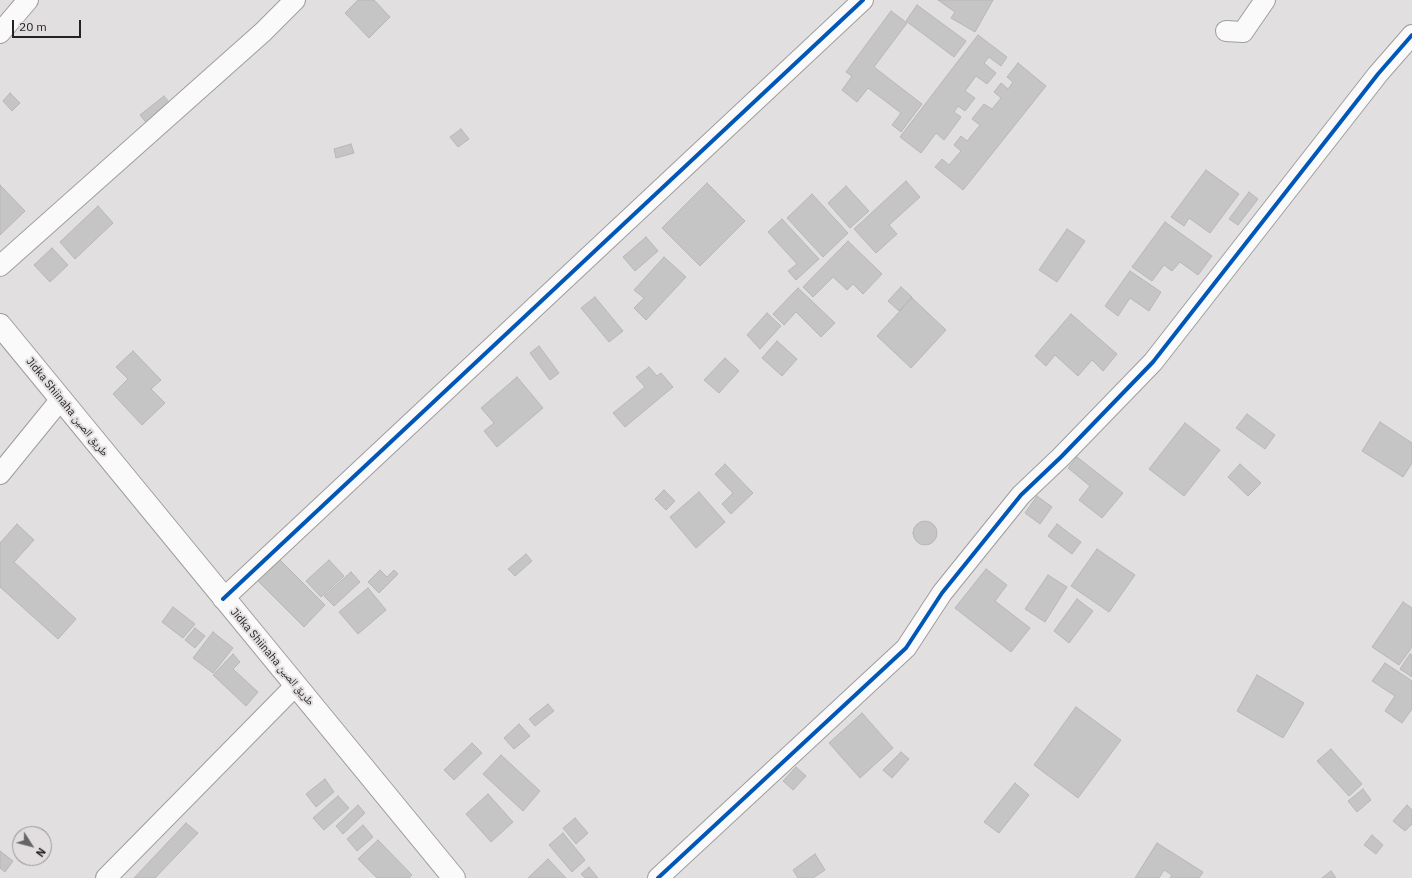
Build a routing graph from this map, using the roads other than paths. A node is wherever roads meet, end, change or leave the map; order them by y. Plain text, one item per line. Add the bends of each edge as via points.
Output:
1 (28, 0) edge
2 (295, 0) edge
3 (863, 0) edge
4 (1264, 0) edge
5 (1226, 31) dead end
6 (0, 33) edge
7 (1412, 36) edge
8 (0, 266) edge
9 (0, 325) edge
10 (61, 399) junction
11 (0, 474) edge
12 (223, 599) junction
13 (296, 685) junction
14 (106, 878) edge
15 (454, 878) edge
16 (658, 878) edge

1 - 6 street
2 - 8 street via 263,32
3 - 12 street
4 - 5 street via 1243,32
7 - 16 street via 1378,74 1153,362 1021,495 942,593 906,648
9 - 10 main road, Jidka Shiinaha طريق الصين
10 - 11 street
10 - 12 main road, Jidka Shiinaha طريق الصين
12 - 13 main road, Jidka Shiinaha طريق الصين
13 - 14 street
13 - 15 main road, Jidka Shiinaha طريق الصين

